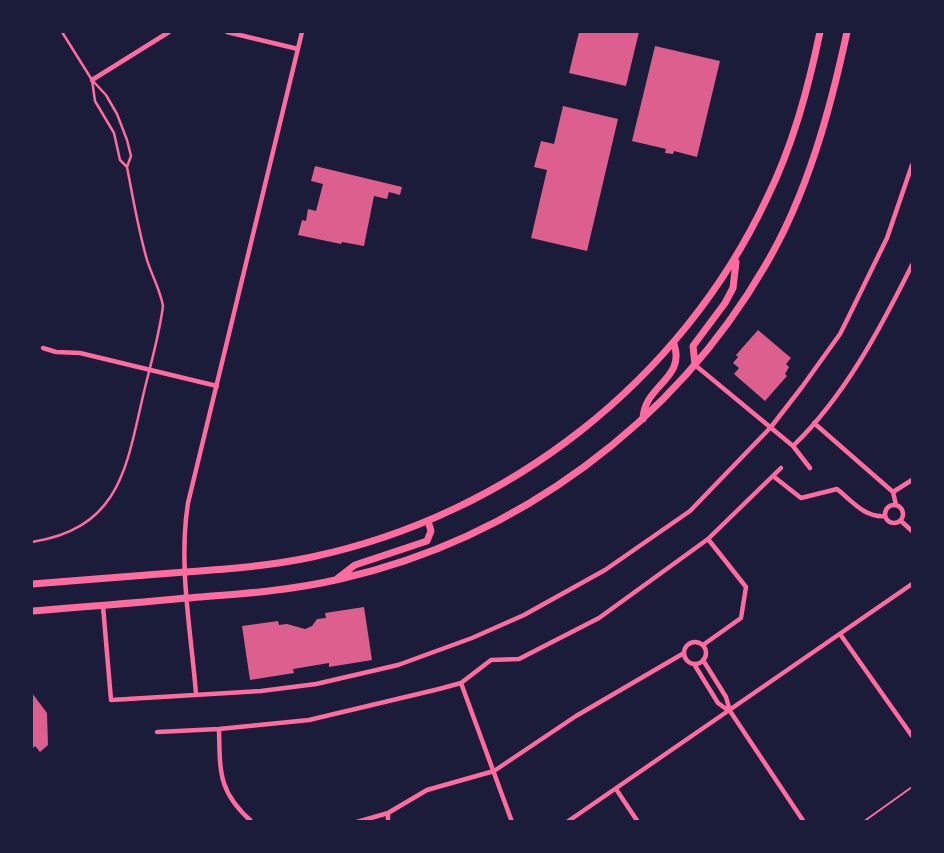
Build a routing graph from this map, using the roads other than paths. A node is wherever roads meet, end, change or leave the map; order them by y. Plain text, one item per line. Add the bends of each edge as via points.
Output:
1 (62, 32) edge
2 (169, 32) edge
3 (227, 32) edge
4 (302, 32) edge
5 (820, 32) edge
6 (847, 32) edge
7 (298, 49) junction
8 (92, 80) junction
9 (912, 165) edge
10 (127, 167) junction
11 (736, 257) junction
12 (912, 265) edge
13 (674, 344) junction
14 (43, 348) dead end
15 (695, 365) junction
16 (150, 369) junction
17 (217, 386) junction
18 (643, 419) junction
19 (814, 423) junction
20 (771, 427) junction
21 (793, 446) junction
22 (782, 468) dead end
23 (810, 468) dead end
24 (773, 476) junction
25 (912, 480) edge
26 (893, 492) junction
27 (896, 505) junction
28 (885, 516) junction
29 (428, 521) junction
30 (901, 521) junction
31 (912, 531) edge
32 (708, 539) junction
33 (32, 542) edge
34 (186, 572) junction
35 (335, 580) junction
36 (32, 584) edge
37 (912, 584) edge
38 (188, 598) junction
39 (103, 606) junction
40 (32, 611) edge
41 (840, 634) junction
42 (703, 645) junction
43 (684, 653) junction
44 (703, 660) junction
45 (694, 664) junction
46 (461, 683) junction
47 (196, 694) junction
48 (730, 711) junction
49 (219, 729) junction
50 (157, 732) dead end
51 (912, 736) edge
52 (494, 771) junction
53 (616, 789) junction
54 (388, 813) junction
55 (252, 821) edge
56 (357, 821) edge
57 (388, 821) edge
58 (512, 821) edge
59 (567, 821) edge
60 (638, 821) edge
61 (804, 821) edge

1 - 8 lane
2 - 8 street
3 - 7 street
4 - 7 street
5 - 11 main road via 786,156
6 - 15 main road via 835,89 790,216 766,265
7 - 17 street
8 - 10 lane via 95,101
8 - 10 lane via 106,95 127,140 131,156
9 - 20 street via 887,238 840,334
10 - 16 lane via 147,260 163,306
11 - 13 main road
11 - 15 main road via 733,288 693,346
12 - 19 street via 855,369
13 - 18 main road via 675,366 648,398
13 - 29 main road via 573,438 510,480
14 - 16 street
15 - 18 main road
15 - 20 street
16 - 17 street
16 - 33 lane via 127,467 112,496 73,531
17 - 34 street via 188,503
18 - 35 main road via 570,478 490,526 405,561
19 - 21 street
19 - 26 street
20 - 21 street
20 - 47 street via 690,510 605,570 524,615 398,666 261,691
21 - 23 street
22 - 24 street
24 - 28 street via 801,498 837,489 866,513
24 - 32 street
25 - 26 street
26 - 27 street
27 - 28 street via 888,508
27 - 30 street via 904,514
28 - 30 street via 891,523
29 - 34 main road via 310,558
29 - 35 main road via 427,541 355,565
30 - 31 street
32 - 42 street via 746,587 741,618
32 - 46 street via 599,618 519,659 491,660
34 - 36 main road
34 - 38 street
35 - 38 main road via 275,591
37 - 41 street
38 - 39 main road
38 - 47 street
39 - 40 main road
39 - 47 street via 111,700
41 - 48 street
41 - 51 street
42 - 43 street via 690,643
42 - 44 street
43 - 45 street
43 - 52 street via 585,710
44 - 45 street
44 - 48 street
45 - 48 street via 718,703
46 - 49 street via 309,720
46 - 52 street
48 - 53 street
48 - 61 street
49 - 50 street
49 - 55 street via 223,785 235,807
52 - 54 street via 427,790
52 - 58 street
53 - 59 street
53 - 60 street
54 - 56 street
54 - 57 street

